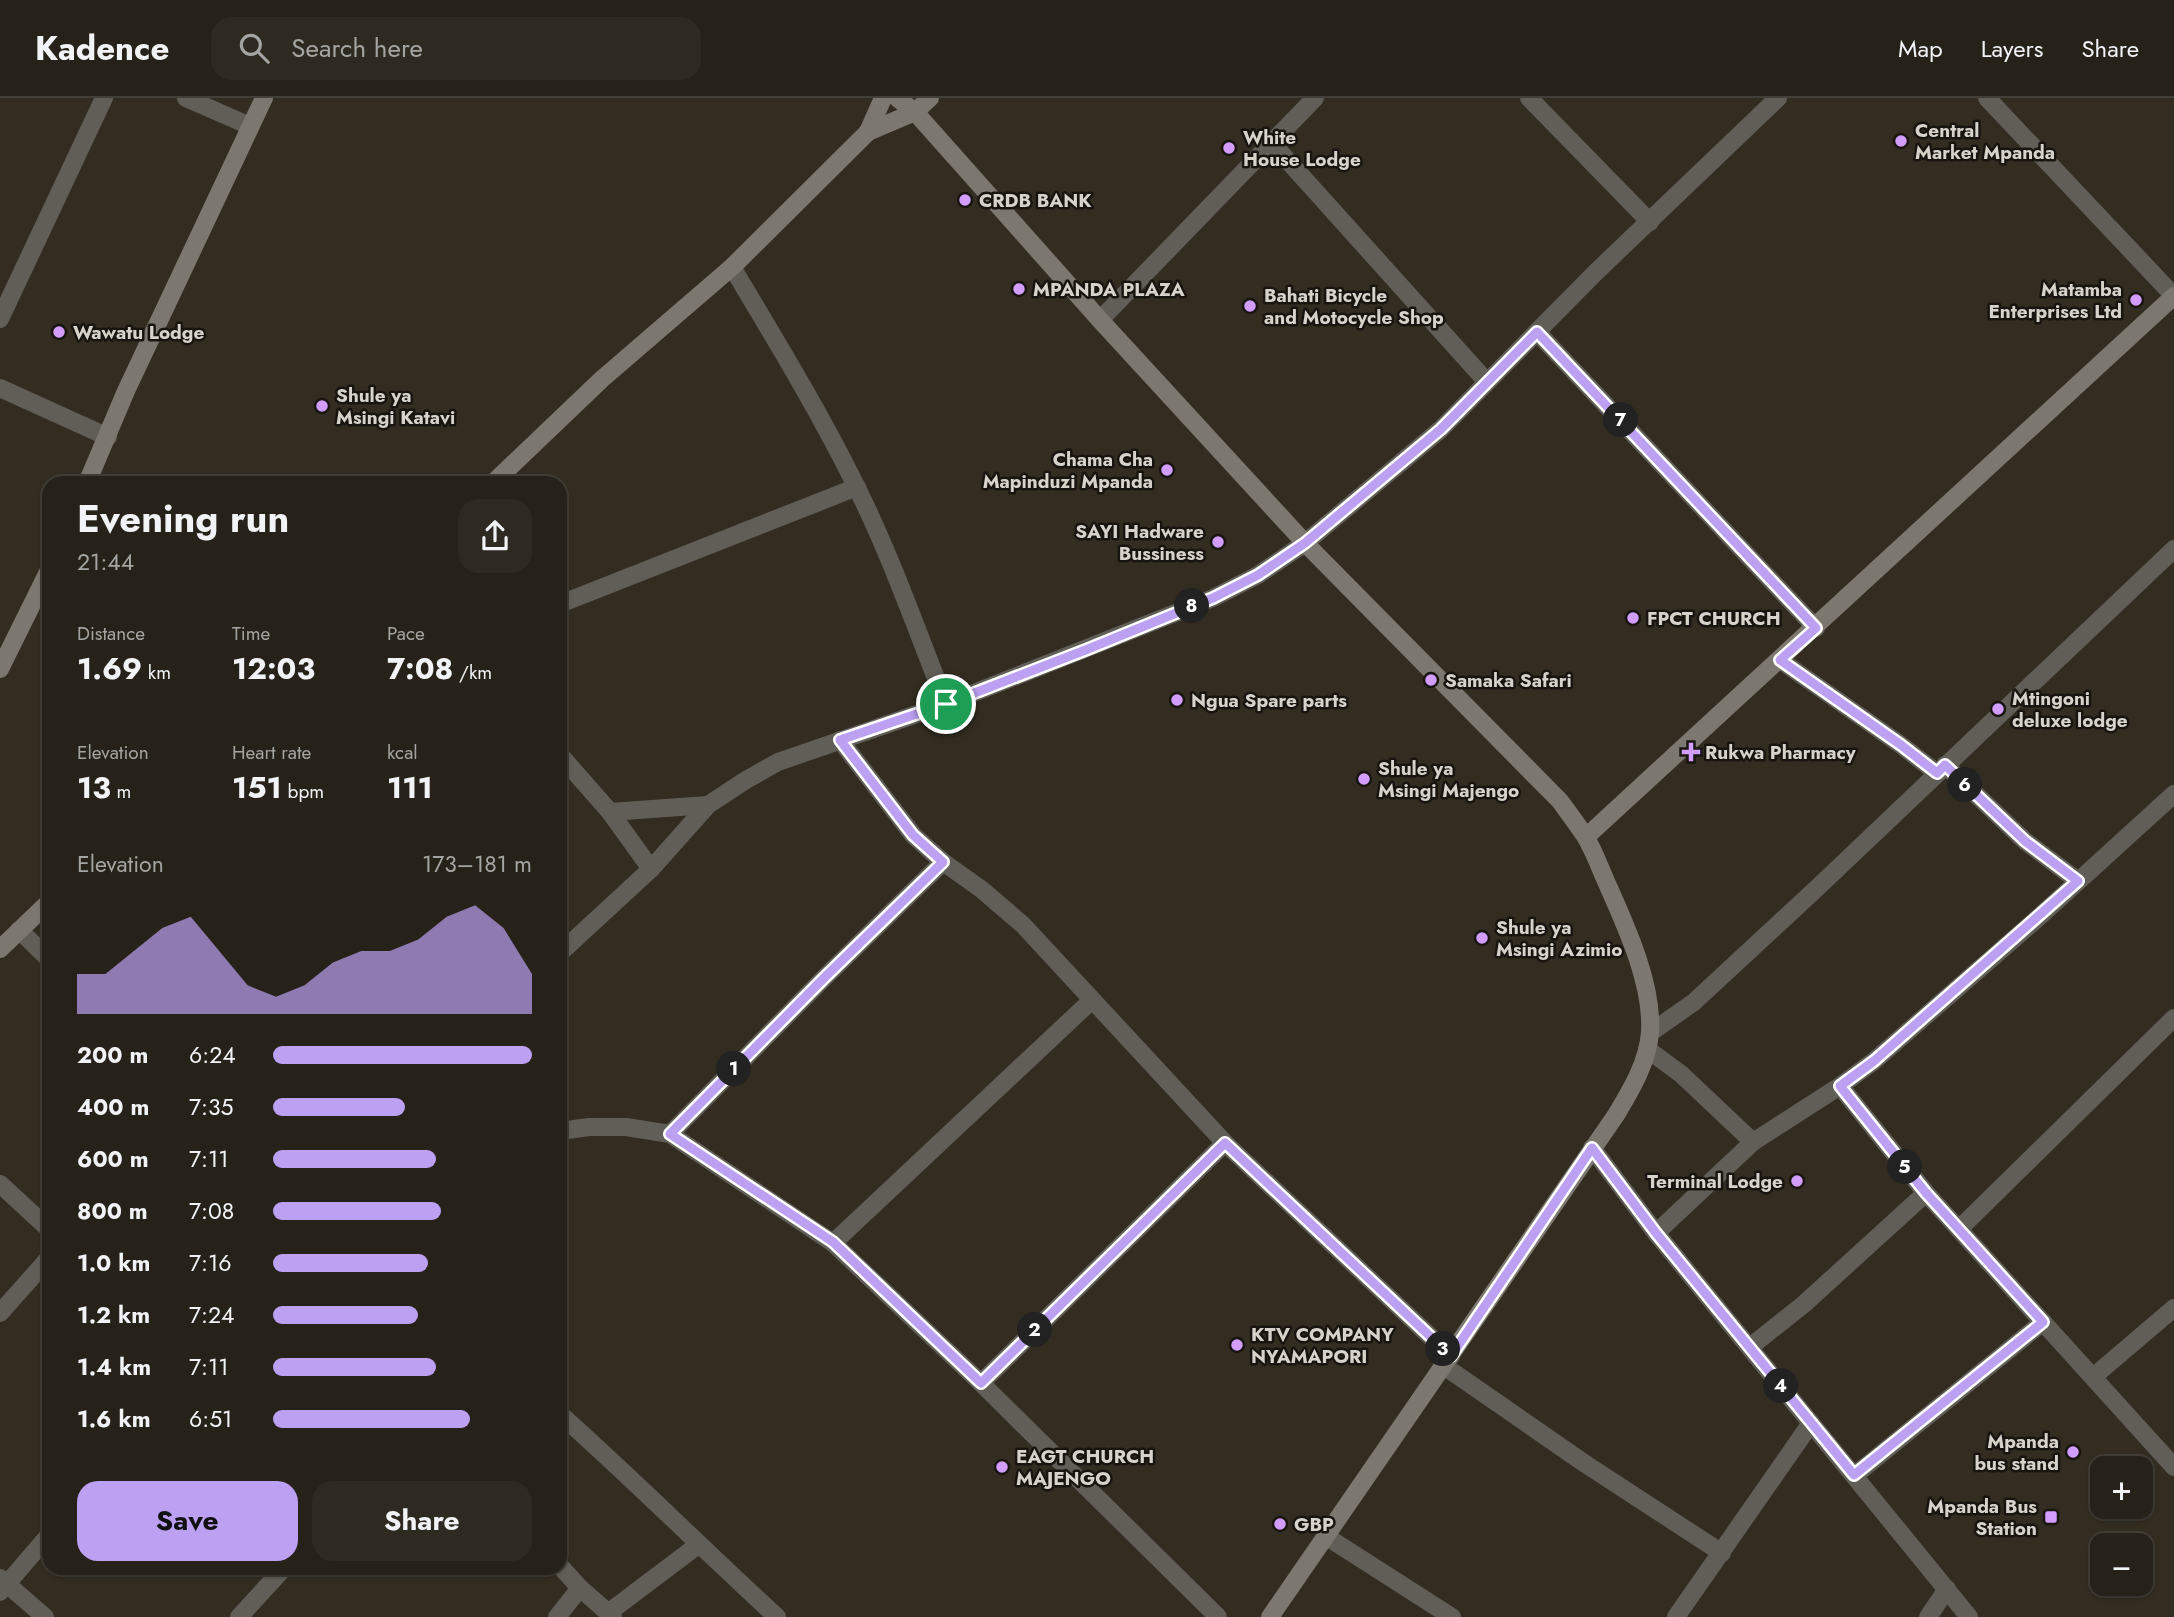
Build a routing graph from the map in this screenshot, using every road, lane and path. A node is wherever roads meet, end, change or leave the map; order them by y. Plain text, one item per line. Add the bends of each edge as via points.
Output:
1 (104, 98) edge
2 (186, 98) edge
3 (264, 98) edge
4 (883, 98) edge
5 (897, 98) edge
6 (930, 98) edge
7 (1315, 98) edge
8 (1529, 98) edge
9 (1778, 98) edge
10 (1987, 98) edge
11 (915, 112) junction
12 (250, 126) junction
13 (868, 132) junction
14 (1270, 142) junction
15 (1650, 222) junction
16 (732, 267) junction
17 (2174, 296) edge
18 (0, 319) edge
19 (1100, 320) junction
20 (1537, 332) junction
21 (1487, 383) junction
22 (0, 388) edge
23 (108, 437) junction
24 (90, 476) edge
25 (500, 476) edge
26 (857, 487) junction
27 (1305, 543) junction
28 (2174, 549) edge
29 (42, 584) edge
30 (567, 601) edge
31 (1816, 628) junction
32 (1780, 660) junction
33 (0, 669) edge
34 (946, 704) junction
35 (840, 740) junction
36 (567, 763) edge
37 (1941, 769) junction
38 (2174, 795) edge
39 (708, 805) junction
40 (610, 812) junction
41 (1586, 837) junction
42 (943, 862) junction
43 (651, 869) junction
44 (2078, 881) junction
45 (42, 909) edge
46 (19, 930) junction
47 (567, 947) edge
48 (0, 949) edge
49 (42, 952) edge
50 (1092, 1000) junction
51 (2174, 1018) edge
52 (1648, 1041) junction
53 (1840, 1086) junction
54 (567, 1130) edge
55 (670, 1134) junction
56 (1753, 1142) junction
57 (1225, 1143) junction
58 (1592, 1148) junction
59 (0, 1184) edge
60 (1926, 1193) junction
61 (42, 1223) edge
62 (1960, 1228) junction
63 (1656, 1233) junction
64 (833, 1242) junction
65 (42, 1266) edge
66 (2174, 1308) edge
67 (0, 1313) edge
68 (2043, 1322) junction
69 (1750, 1347) junction
70 (1447, 1361) junction
71 (2093, 1377) junction
72 (981, 1383) junction
73 (567, 1420) edge
74 (1811, 1423) junction
75 (2174, 1467) edge
76 (1854, 1475) junction
77 (1327, 1537) junction
78 (42, 1542) edge
79 (698, 1545) junction
80 (1722, 1553) junction
81 (567, 1574) edge
82 (278, 1575) edge
83 (2, 1585) edge
84 (580, 1588) junction
85 (1947, 1589) junction
86 (610, 1615) edge
87 (45, 1617) edge
88 (239, 1617) edge
89 (557, 1617) edge
90 (778, 1617) edge
91 (1218, 1617) edge
92 (1270, 1617) edge
93 (1452, 1617) edge
94 (1676, 1617) edge
95 (1928, 1617) edge
96 (1969, 1617) edge

1 - 18 street
2 - 12 street
3 - 12 street
4 - 13 street
5 - 11 street
6 - 11 street
7 - 14 street
8 - 15 street
9 - 15 street
10 - 17 street
11 - 13 street
11 - 19 street
12 - 23 street
13 - 16 street
14 - 19 street
14 - 21 street
15 - 20 street
16 - 25 street via 602,379
16 - 26 street via 794,369
17 - 31 street
19 - 27 street
20 - 21 street
20 - 31 street
21 - 27 street via 1441,429
22 - 23 street
23 - 24 street
26 - 30 street
26 - 34 street
27 - 34 street via 1213,598
27 - 41 street via 1560,801
28 - 37 street
29 - 33 street
31 - 32 street
32 - 37 street
32 - 41 street
34 - 35 street
35 - 39 street via 778,762
35 - 42 street via 913,835
36 - 40 street
37 - 44 street
37 - 52 street
38 - 44 street
39 - 40 street
39 - 43 street
40 - 43 street
41 - 52 street via 1641,971 1649,1000
42 - 50 street via 1023,925
42 - 55 street
43 - 47 street
44 - 53 street via 1884,1053
45 - 46 street
46 - 48 street
46 - 49 street
50 - 57 street
50 - 64 street
51 - 62 street
52 - 56 street
52 - 58 street via 1634,1085
53 - 56 street
53 - 60 street
54 - 55 street via 626,1127
55 - 64 street
56 - 63 street
57 - 70 street
57 - 72 street
58 - 63 street
58 - 70 street
59 - 61 street
60 - 62 street
60 - 69 street
62 - 68 street
63 - 69 street
64 - 72 street
65 - 67 street
66 - 71 street
68 - 71 street
68 - 76 street
69 - 74 street
70 - 77 street
70 - 80 street via 1584,1463
71 - 75 street
72 - 91 street
73 - 79 street
74 - 76 street
74 - 80 street
76 - 85 street
77 - 92 street
77 - 93 street
78 - 83 street
79 - 86 street
79 - 90 street
80 - 94 street
81 - 84 street
82 - 88 street
83 - 87 street
84 - 86 street
84 - 89 street
85 - 95 street
85 - 96 street

